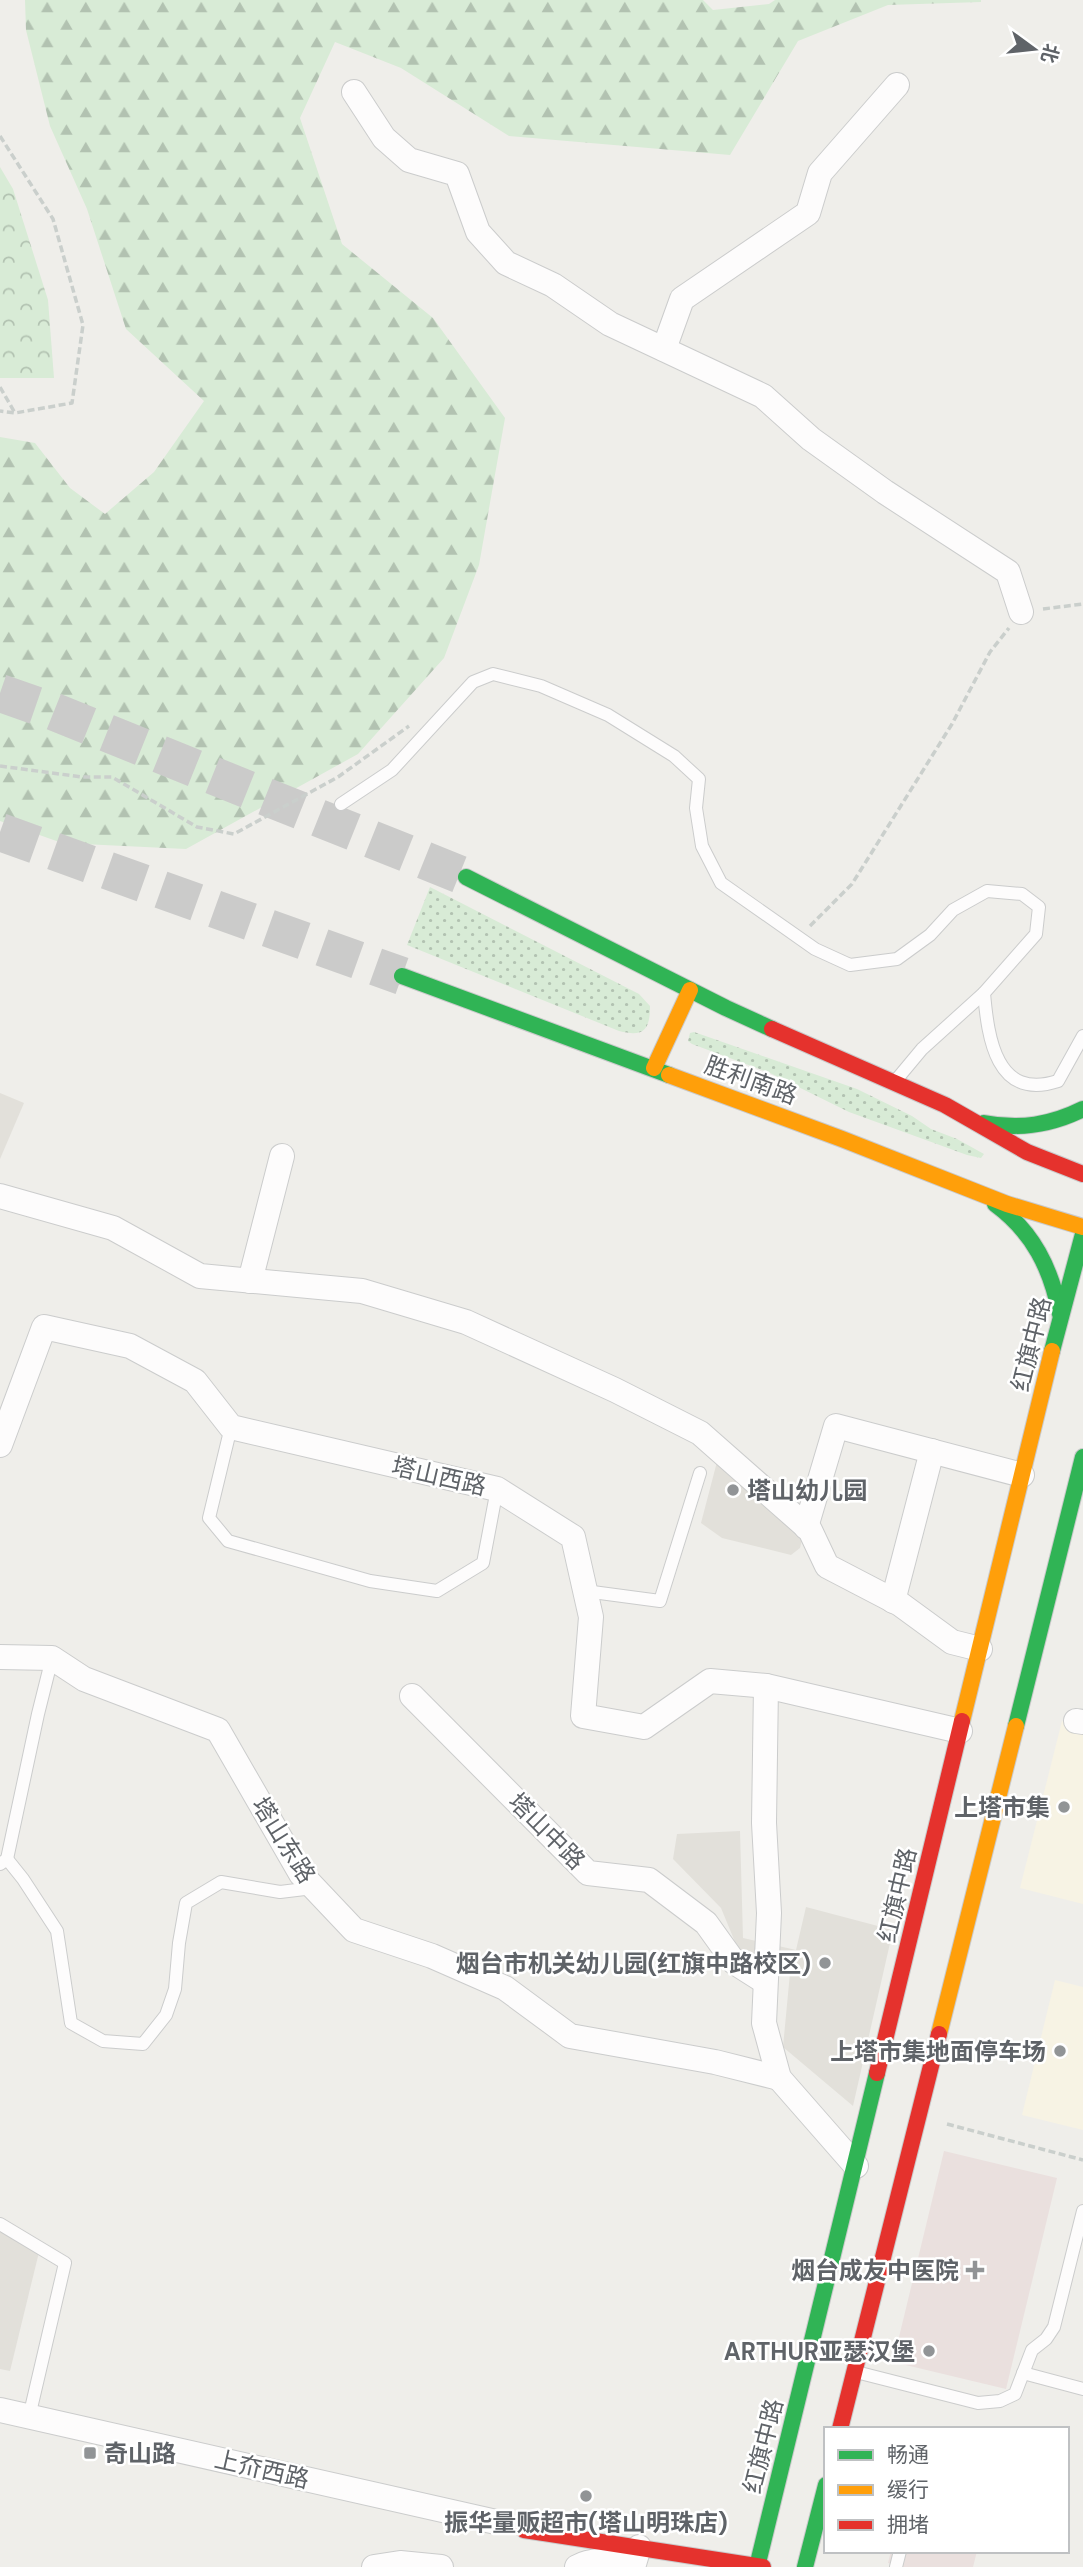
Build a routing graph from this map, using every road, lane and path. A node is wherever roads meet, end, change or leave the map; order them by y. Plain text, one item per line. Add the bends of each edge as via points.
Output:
1 (897, 85) dead end
2 (354, 92) dead end
3 (0, 136) edge
4 (664, 349) junction
5 (0, 387) edge
6 (0, 411) edge
7 (15, 413) junction
8 (1083, 604) edge
9 (1021, 612) junction
10 (414, 724) dead end
11 (0, 766) edge
12 (341, 804) dead end
13 (466, 877) tunnel mouth
14 (798, 937) junction
15 (402, 975) tunnel mouth
16 (690, 990) junction
17 (984, 993) junction
18 (1083, 1036) edge
19 (654, 1068) junction
20 (894, 1082) junction
21 (1083, 1109) edge
22 (974, 1121) junction
23 (282, 1156) dead end
24 (1083, 1174) edge
25 (976, 1191) junction
26 (0, 1196) edge
27 (1083, 1227) edge
28 (1083, 1234) edge
29 (250, 1281) junction
30 (1060, 1317) junction
31 (231, 1427) junction
32 (0, 1445) edge
33 (932, 1451) junction
34 (1083, 1457) edge
35 (700, 1473) dead end
36 (1022, 1475) junction
37 (497, 1489) junction
38 (1066, 1524) junction
39 (806, 1527) junction
40 (1083, 1528) edge
41 (585, 1591) junction
42 (894, 1601) junction
43 (980, 1649) junction
44 (0, 1657) edge
45 (52, 1658) junction
46 (766, 1686) junction
47 (412, 1696) dead end
48 (960, 1731) junction
49 (3, 1862) edge
50 (314, 1888) junction
51 (764, 1980) junction
52 (779, 2078) junction
53 (947, 2124) dead end
54 (1083, 2160) edge
55 (856, 2166) junction
56 (1083, 2211) edge
57 (0, 2224) edge
58 (854, 2371) junction
59 (1023, 2373) junction
60 (1083, 2389) edge
61 (0, 2410) edge
62 (29, 2417) junction
63 (840, 2427) edge
64 (824, 2493) edge
65 (496, 2522) joint
66 (640, 2559) edge
67 (374, 2567) edge
68 (441, 2567) edge
69 (577, 2567) edge
70 (759, 2567) edge
71 (805, 2567) edge

1 - 4 street via 820,173 808,213 682,299
2 - 4 street via 384,138 409,160 457,174 478,232 506,263 553,285 610,324
3 - 7 path via 53,219 83,325 72,403
4 - 9 street via 763,396 811,439 1007,572
5 - 7 path
6 - 7 path
8 - 9 path
9 - 14 path via 990,652 952,724 852,884
10 - 11 path via 338,777 234,834 197,827 112,777
12 - 14 lane via 392,770 473,682 493,674 541,687 608,715 674,756 699,779 696,808 702,846 721,883
13 - 16 main road
14 - 17 lane via 850,965 897,959 930,935 953,909 987,891 1022,894 1039,906 1036,934
15 - 19 main road, 胜利南路
16 - 19 main road
16 - 20 main road
17 - 18 lane via 992,1047 1007,1075 1024,1084 1058,1081
17 - 20 lane via 922,1049
19 - 25 main road, 胜利南路
20 - 22 main road
21 - 22 main road via 1041,1126 1020,1128
22 - 24 main road via 1027,1152
23 - 29 street
25 - 27 main road, 胜利南路
25 - 30 main road via 1020,1222 1035,1242 1052,1276
26 - 29 street via 113,1227 200,1276
28 - 30 main road, 红旗中路
29 - 39 street via 362,1291 466,1322 700,1433
30 - 36 main road, 红旗中路
31 - 32 street via 195,1381 130,1346 44,1327
31 - 37 street, 塔山西路
31 - 37 lane via 209,1518 229,1541 370,1581 437,1591 483,1563
33 - 36 street
33 - 39 street via 836,1426
33 - 42 street
34 - 38 main road
35 - 41 lane via 660,1601
36 - 43 main road, 红旗中路
37 - 41 street, 塔山西路 via 573,1537
38 - 40 lane
38 - 58 main road
39 - 42 street via 827,1566
41 - 46 street, 塔山西路 via 590,1617 583,1716 644,1727 710,1681
42 - 43 street via 952,1642
43 - 48 main road, 红旗中路
44 - 45 street
45 - 49 lane
45 - 50 street, 塔山东路 via 84,1678 218,1730 300,1874
46 - 48 street, 塔山西路
46 - 51 street via 764,1823 769,1913
47 - 51 street, 塔山中路 via 588,1873 649,1880 706,1923 734,1962
48 - 55 main road, 红旗中路
49 - 50 lane via 23,1879 57,1931 71,2022 103,2041 143,2044 166,2015 175,1989 186,1903 221,1882 279,1892
50 - 52 street, 塔山东路 via 354,1930 432,1956 505,1988 570,2036
51 - 52 street via 764,2023
52 - 55 street
53 - 54 path
55 - 70 main road, 红旗中路
56 - 59 lane via 1054,2327 1032,2350
57 - 62 lane via 65,2263
58 - 59 lane via 978,2403 1015,2394
58 - 63 main road
59 - 60 lane
61 - 62 street, 上夼西路
62 - 65 street, 上夼西路
64 - 71 main road
65 - 66 main road, 上夼西路
66 - 69 street via 588,2562
66 - 70 main road, 上夼西路
67 - 68 street via 400,2563

